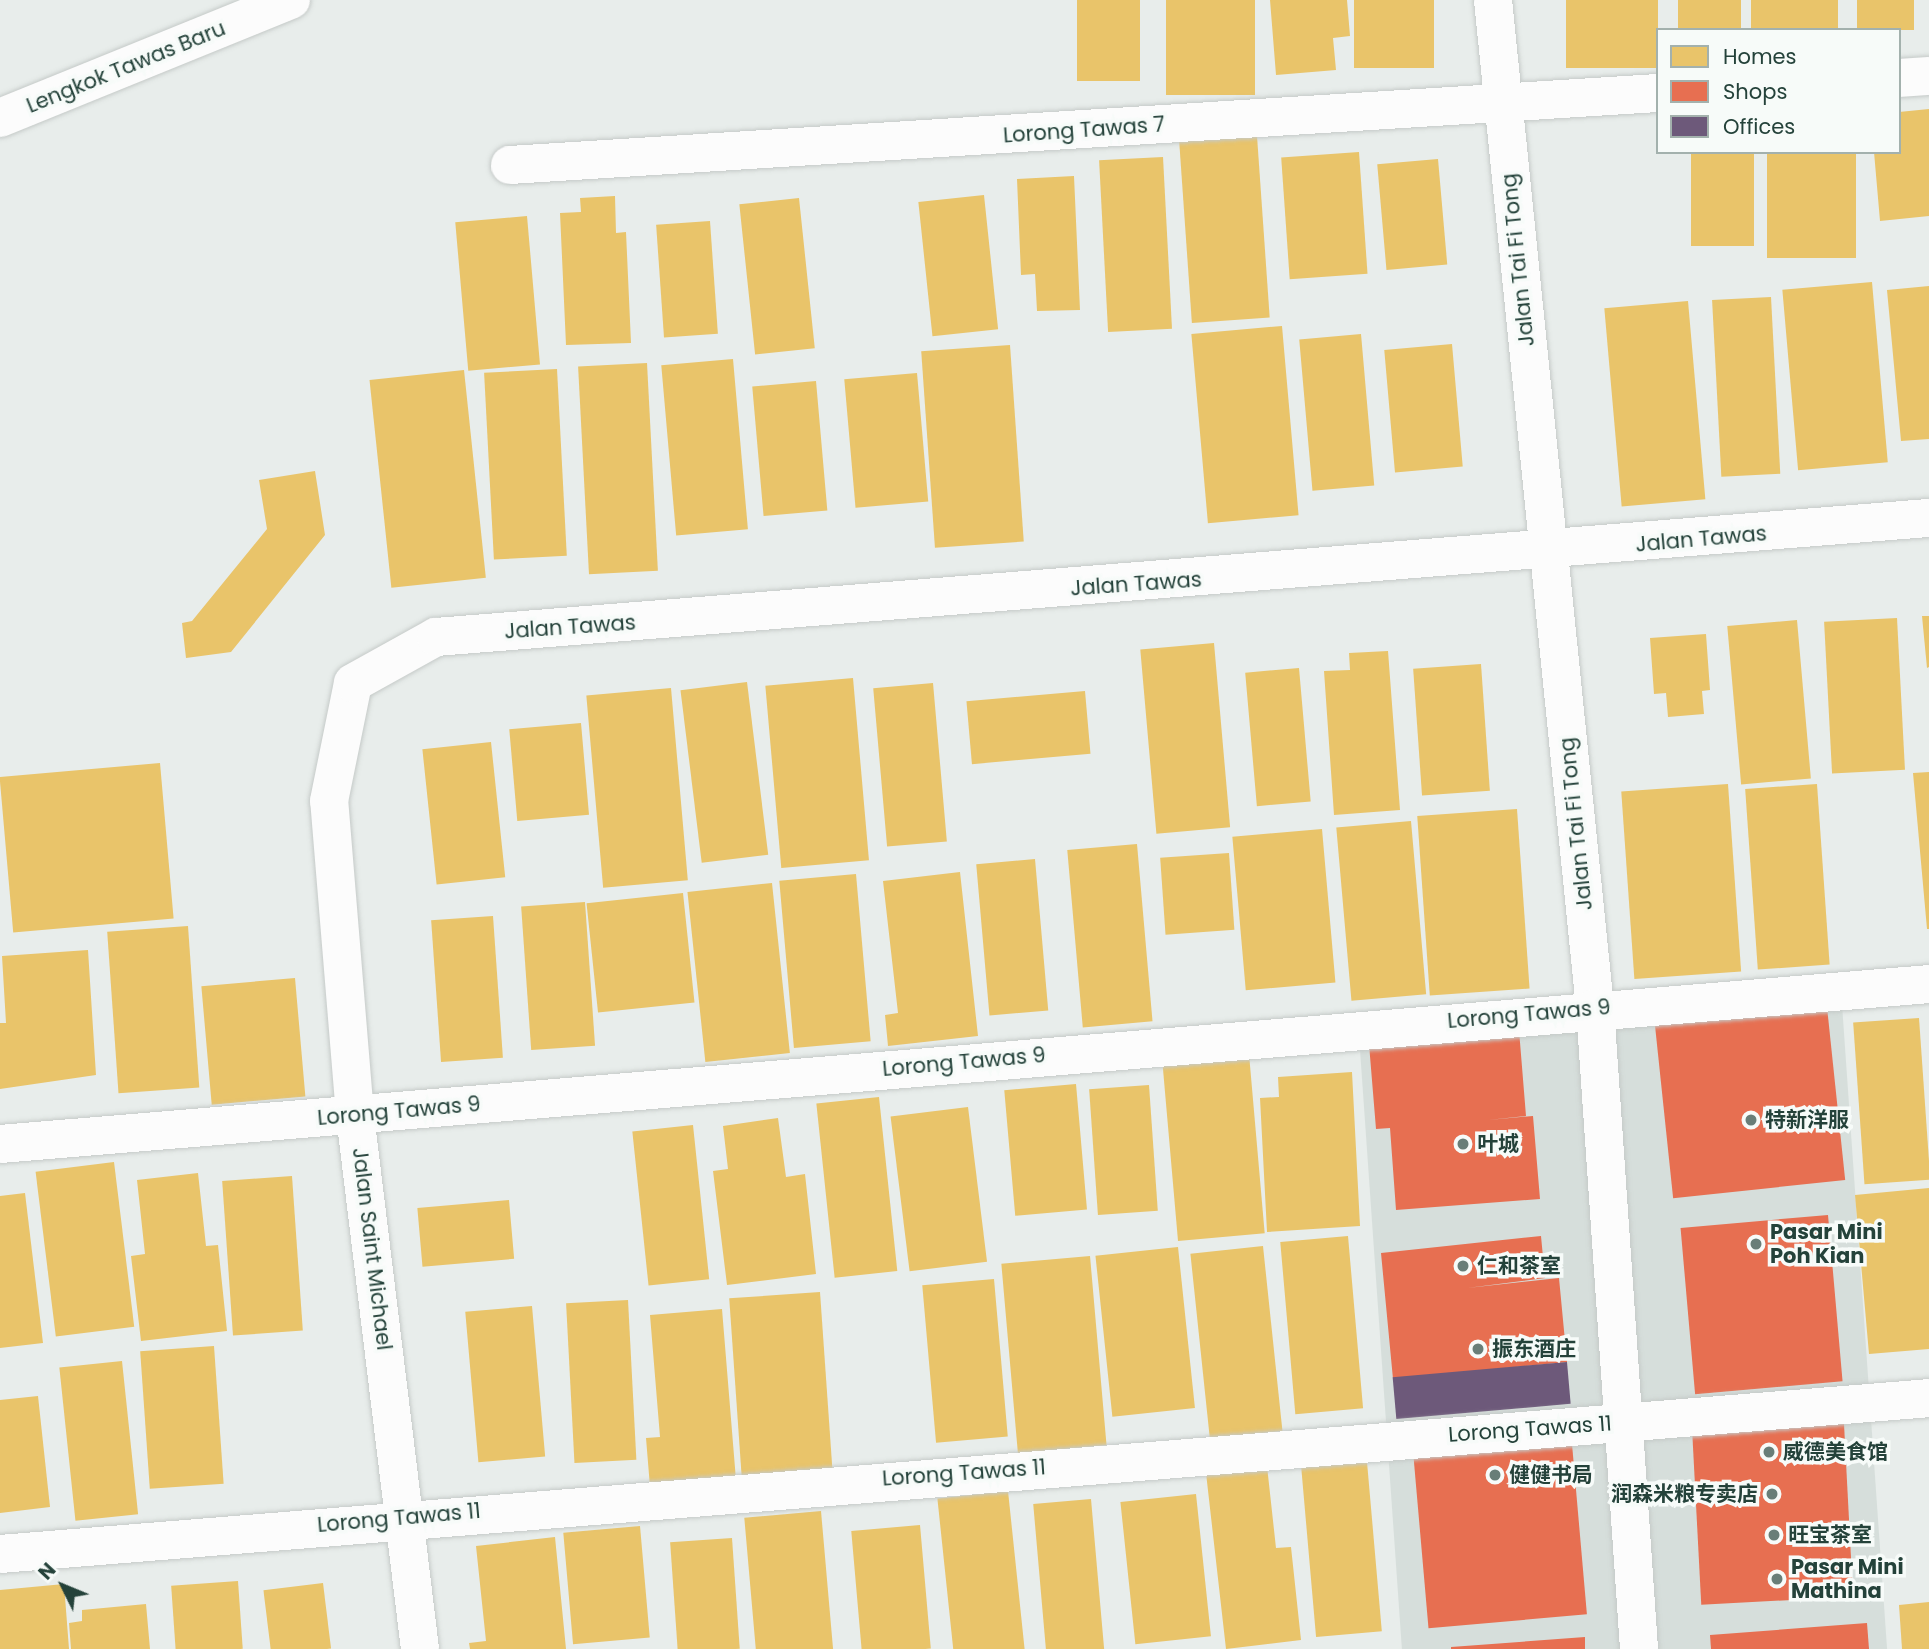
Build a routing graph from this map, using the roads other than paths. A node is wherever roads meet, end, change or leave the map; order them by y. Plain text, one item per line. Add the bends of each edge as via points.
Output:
1 (291, 0) edge
2 (1493, 0) edge
3 (1929, 76) edge
4 (1901, 78) edge
5 (1656, 93) edge
6 (1502, 104) junction
7 (0, 118) edge
8 (510, 165) dead end
9 (1929, 518) edge
10 (1548, 553) junction
11 (353, 683) joint
12 (1929, 984) edge
13 (1595, 1008) junction
14 (355, 1115) junction
15 (0, 1144) edge
16 (1929, 1398) edge
17 (1625, 1422) junction
18 (408, 1517) junction
19 (0, 1554) edge
20 (419, 1649) edge
21 (1639, 1649) edge

1 - 7 street, Lengkok Tawas Baru
2 - 6 street, Jalan Tai Fi Tong
3 - 4 street
5 - 6 street, Lorong Tawas 7
6 - 8 street, Lorong Tawas 7
6 - 10 street, Jalan Tai Fi Tong
9 - 10 street, Jalan Tawas
10 - 11 street, Jalan Tawas via 436,637
10 - 13 street, Jalan Tai Fi Tong
11 - 14 street, Jalan Saint Michael via 329,801
12 - 13 street, Lorong Tawas 9
13 - 14 street, Lorong Tawas 9
13 - 17 street, Jalan Tai Fi Tong
14 - 15 street, Lorong Tawas 9
14 - 18 street, Jalan Saint Michael
16 - 17 street, Lorong Tawas 11
17 - 18 street, Lorong Tawas 11
17 - 21 street, Jalan Tai Fi Tong
18 - 19 street, Lorong Tawas 11
18 - 20 street, Jalan Saint Michael

